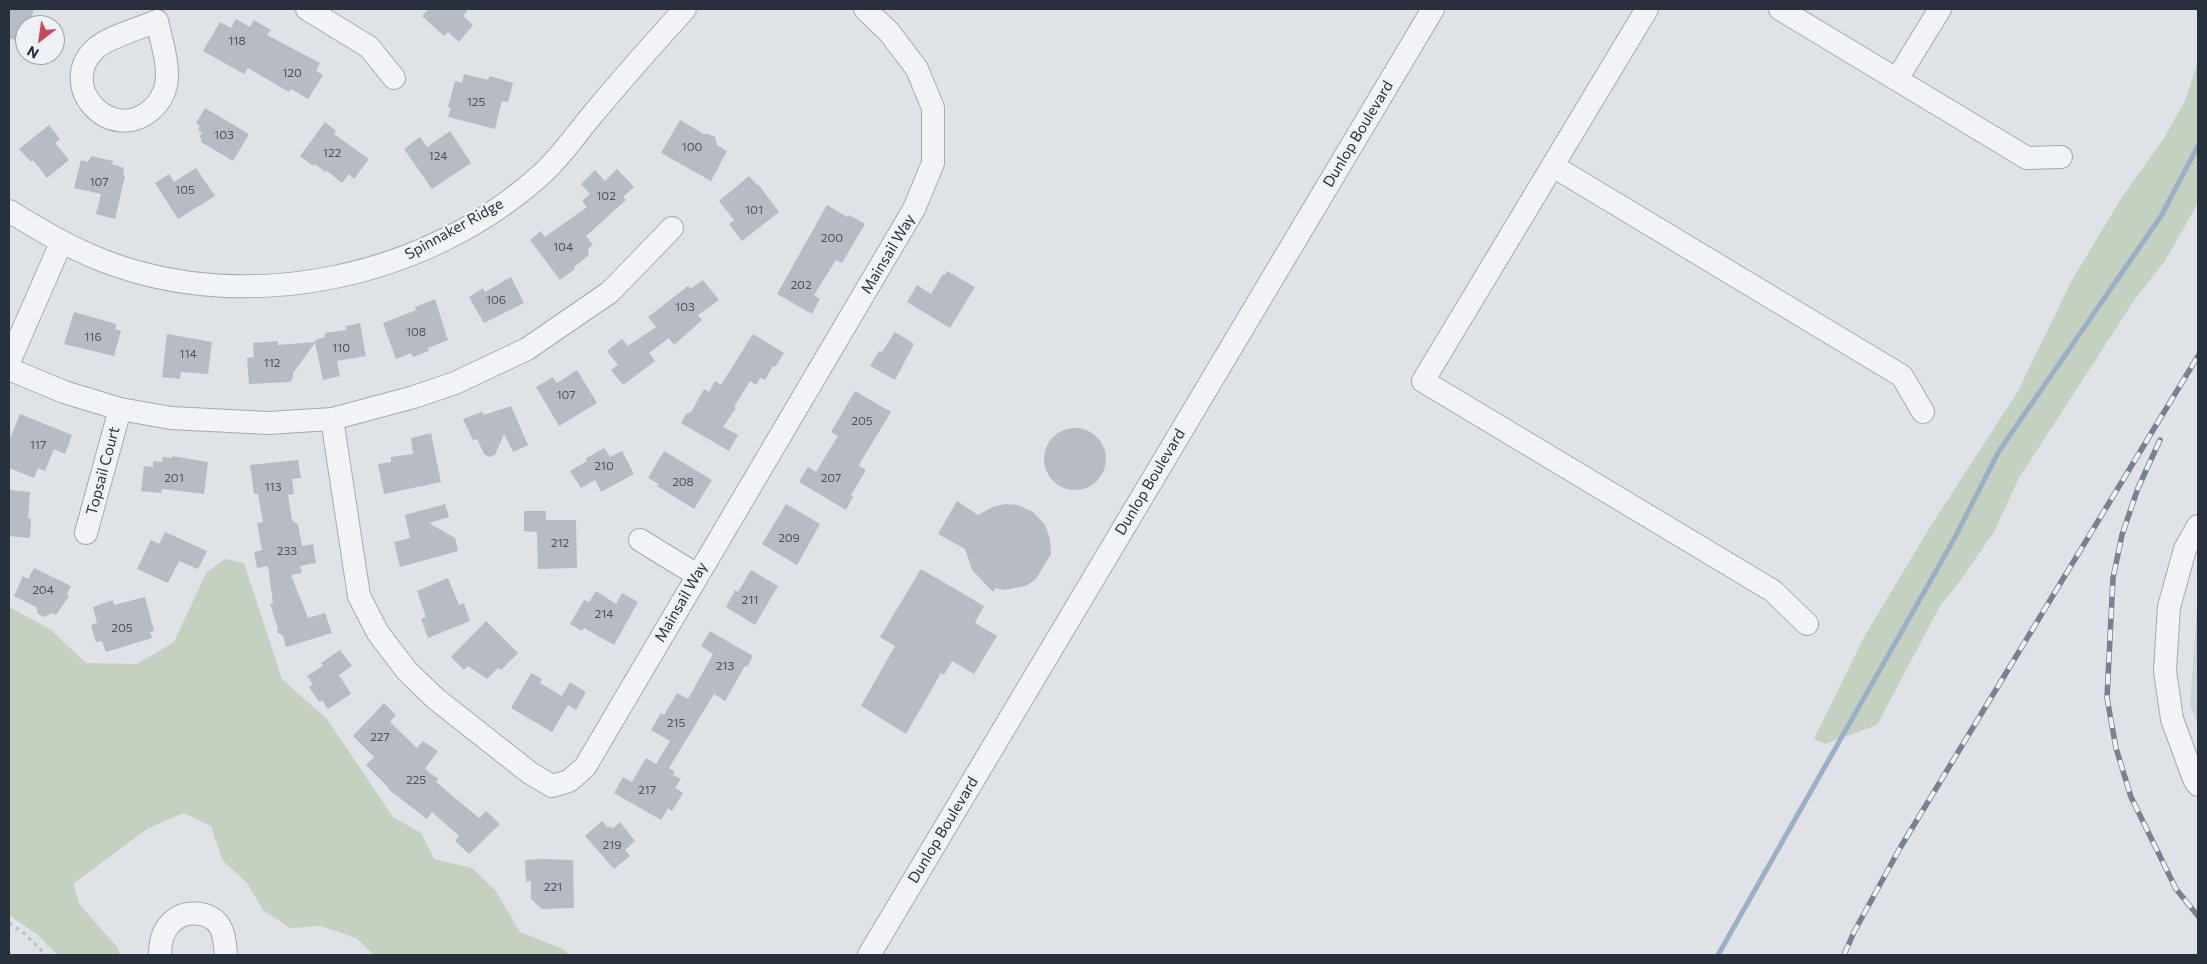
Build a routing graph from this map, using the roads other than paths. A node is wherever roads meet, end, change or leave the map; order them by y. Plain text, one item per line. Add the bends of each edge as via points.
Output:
1 (307, 9) edge
2 (685, 9) edge
3 (864, 9) edge
4 (1433, 9) edge
5 (1647, 9) edge
6 (1780, 9) edge
7 (1940, 9) edge
8 (161, 15) edge
9 (394, 78) dead end
10 (1897, 79) junction
11 (2061, 157) dead end
12 (1553, 166) junction
13 (9, 211) edge
14 (672, 228) dead end
15 (61, 243) junction
16 (9, 362) edge
17 (9, 369) edge
18 (120, 409) junction
19 (1923, 412) dead end
20 (332, 419) junction
21 (2198, 526) edge
22 (86, 533) dead end
23 (640, 540) dead end
24 (697, 575) junction
25 (1806, 624) dead end
26 (2198, 785) edge
27 (160, 955) edge
28 (226, 955) edge
29 (869, 955) edge

1 - 9 street via 369,47
2 - 15 street, Spinnaker Ridge via 544,171 494,210 401,259 317,281 220,286 170,279 124,267
3 - 24 street, Mainsail Way via 889,32 917,70 933,108 932,162 914,209
4 - 29 street, Dunlop Boulevard
5 - 12 street
6 - 10 street
7 - 10 street
8 - 8 street via 95,49 84,66 81,82 84,93 102,114 126,122 141,118 162,98 166,66
10 - 11 street via 2027,158
12 - 19 street via 1902,376
12 - 25 street via 1423,380 1773,591
13 - 15 street, Spinnaker Ridge
14 - 20 street via 610,292 527,349 455,383
15 - 16 street
17 - 18 street via 64,392
18 - 20 street via 219,422
18 - 22 street, Topsail Court
20 - 24 street, Mainsail Way via 359,596 378,633 407,672 436,699 530,773 552,786 569,780 585,767
21 - 26 street via 2185,549 2169,607 2165,671 2172,719
23 - 24 street
27 - 28 street via 163,934 171,922 185,915 202,913 219,926

